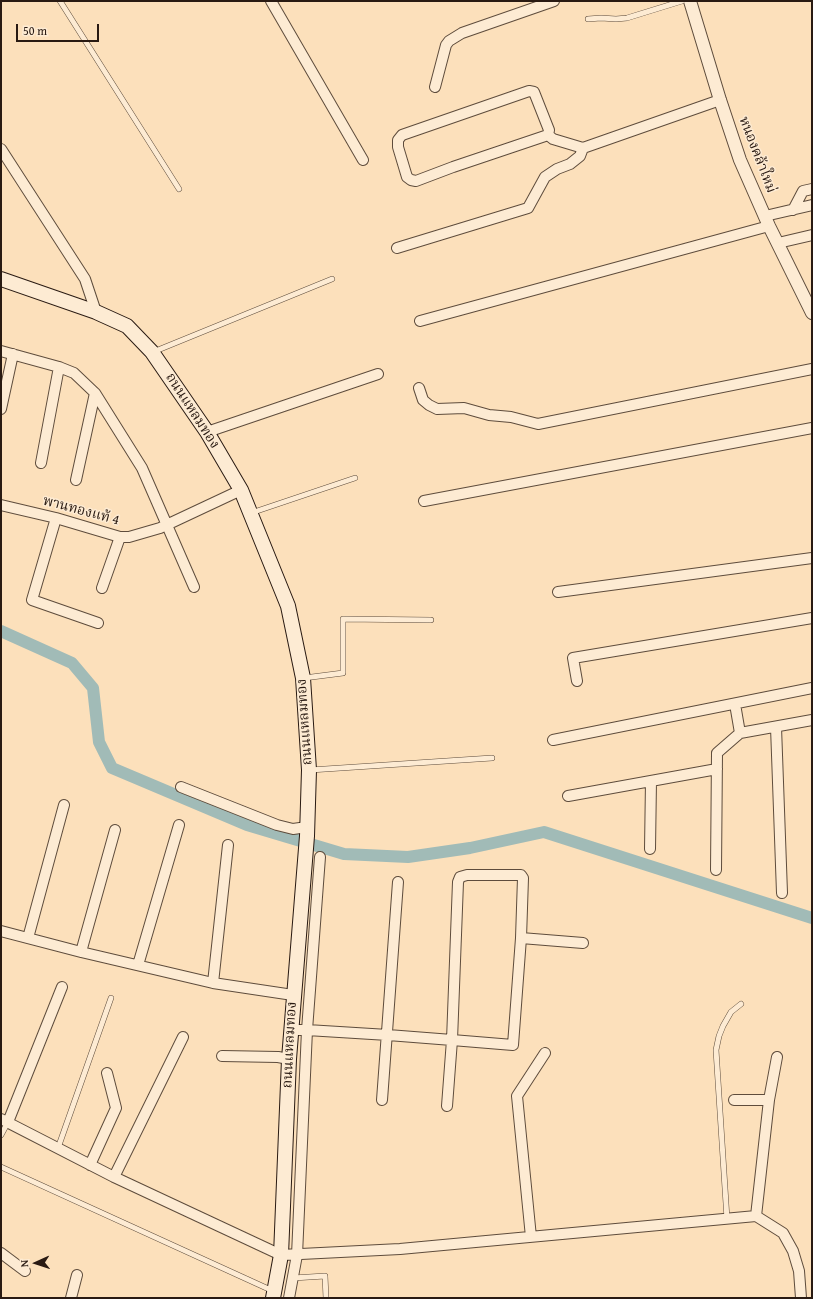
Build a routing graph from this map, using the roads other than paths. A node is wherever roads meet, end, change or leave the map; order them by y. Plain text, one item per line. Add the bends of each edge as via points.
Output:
1 (60, 1) edge
2 (271, 1) edge
3 (554, 1) edge
4 (682, 1) edge
5 (690, 1) edge
6 (588, 19) dead end
7 (435, 87) dead end
8 (720, 100) junction
9 (548, 135) junction
10 (583, 148) junction
11 (1, 149) edge
12 (363, 160) dead end
13 (179, 189) dead end
14 (812, 189) edge
15 (812, 206) edge
16 (793, 210) junction
17 (767, 221) junction
18 (812, 235) edge
19 (778, 243) junction
20 (397, 248) dead end
21 (1, 279) edge
22 (332, 279) dead end
23 (96, 312) junction
24 (812, 313) edge
25 (420, 321) dead end
26 (1, 351) edge
27 (152, 352) junction
28 (13, 354) junction
29 (59, 367) junction
30 (812, 369) edge
31 (378, 374) dead end
32 (419, 388) dead end
33 (95, 393) junction
34 (1, 408) edge
35 (812, 428) edge
36 (208, 432) junction
37 (41, 463) dead end
38 (355, 478) dead end
39 (76, 480) dead end
40 (240, 490) junction
41 (424, 501) dead end
42 (1, 505) edge
43 (250, 513) junction
44 (56, 518) junction
45 (167, 525) junction
46 (120, 537) junction
47 (812, 558) edge
48 (194, 587) dead end
49 (102, 588) dead end
50 (558, 592) dead end
51 (812, 618) edge
52 (431, 620) dead end
53 (98, 623) dead end
54 (303, 678) junction
55 (577, 681) dead end
56 (812, 688) edge
57 (735, 704) junction
58 (812, 720) edge
59 (776, 726) junction
60 (740, 733) junction
61 (553, 740) dead end
62 (492, 758) dead end
63 (717, 769) junction
64 (309, 770) junction
65 (651, 781) junction
66 (181, 787) dead end
67 (568, 796) dead end
68 (64, 805) dead end
69 (179, 825) dead end
70 (115, 830) dead end
71 (307, 831) junction
72 (228, 845) dead end
73 (650, 849) dead end
74 (320, 857) dead end
75 (716, 870) dead end
76 (398, 882) dead end
77 (782, 893) dead end
78 (1, 931) edge
79 (28, 938) junction
80 (521, 938) junction
81 (583, 943) dead end
82 (81, 952) junction
83 (138, 965) junction
84 (213, 983) junction
85 (62, 987) dead end
86 (293, 995) junction
87 (111, 998) dead end
88 (741, 1004) dead end
89 (291, 1030) junction
90 (307, 1030) junction
91 (388, 1035) junction
92 (183, 1037) dead end
93 (452, 1040) junction
94 (544, 1053) dead end
95 (222, 1056) dead end
96 (777, 1058) dead end
97 (289, 1059) junction
98 (107, 1073) dead end
99 (382, 1100) dead end
100 (734, 1100) dead end
101 (769, 1100) junction
102 (448, 1106) dead end
103 (5, 1120) edge
104 (1, 1135) edge
105 (58, 1148) junction
106 (90, 1165) junction
107 (1, 1167) edge
108 (114, 1177) junction
109 (756, 1216) junction
110 (727, 1219) junction
111 (531, 1237) junction
112 (1, 1253) edge
113 (281, 1255) junction
114 (297, 1255) junction
115 (25, 1271) dead end
116 (76, 1275) dead end
117 (293, 1278) junction
118 (274, 1295) edge
119 (71, 1298) edge
120 (289, 1298) edge
121 (326, 1298) edge
122 (801, 1298) edge

1 - 13 lane
2 - 12 street
3 - 7 street via 462,33 449,41
4 - 6 lane via 627,18
5 - 8 street, หนองคล้าใหม่
8 - 10 street
8 - 17 street, หนองคล้าใหม่ via 740,160
9 - 9 street via 549,130 534,92 529,91 402,135 398,140 398,147 406,177 416,181
9 - 10 street via 553,139
10 - 20 street via 580,156 570,164 546,176 528,208
11 - 23 street via 85,279
14 - 16 street via 803,191
15 - 16 street
16 - 17 street
17 - 19 street, หนองคล้าใหม่
17 - 25 street
18 - 19 street
19 - 24 street, หนองคล้าใหม่
21 - 23 main road, ถนนแหลมทอง
22 - 27 lane
23 - 27 main road, ถนนแหลมทอง via 127,326
26 - 28 street
27 - 36 main road, ถนนแหลมทอง
28 - 29 street
28 - 34 street
29 - 33 street via 74,373
29 - 37 street
30 - 32 street via 538,424 464,408 437,409 424,400
31 - 36 street
33 - 39 street
33 - 45 street via 142,468
35 - 41 street
36 - 40 main road, ถนนแหลมทอง
38 - 43 lane
40 - 43 main road, ถนนแหลมทอง
40 - 45 street, พานทองแท้ 4
42 - 44 street, พานทองแท้ 4
43 - 54 main road, ถนนแหลมทอง via 288,606
44 - 46 street, พานทองแท้ 4
44 - 53 street via 32,600
45 - 46 street, พานทองแท้ 4 via 143,534
45 - 48 street
46 - 49 street
47 - 50 street
51 - 55 street via 573,658
52 - 54 lane via 342,619 343,673
54 - 64 main road, ถนนแหลมทอง
56 - 57 street
57 - 60 street
57 - 61 street
58 - 59 street
59 - 60 street
59 - 77 street
60 - 63 street via 717,753
62 - 64 lane
63 - 65 street
63 - 75 street
64 - 71 main road, ถนนแหลมทอง
65 - 67 street
65 - 73 street
66 - 71 street via 277,825
68 - 79 street
69 - 83 street
70 - 82 street
71 - 86 main road, ถนนแหลมทอง
72 - 84 street
74 - 90 street
76 - 91 street
78 - 79 street
79 - 82 street
80 - 81 street
80 - 93 street via 513,1045
80 - 93 street via 524,878 520,875 460,877
82 - 83 street
83 - 84 street
84 - 86 street
85 - 103 street
86 - 89 main road, ถนนแหลมทอง
87 - 105 lane
88 - 110 lane via 731,1012 723,1026 716,1050
89 - 90 street
89 - 97 main road, ถนนแหลมทอง
90 - 91 street
90 - 114 street
91 - 93 street
91 - 99 street
92 - 108 street
93 - 102 street
94 - 111 street via 518,1096
95 - 97 street
96 - 101 street
97 - 113 main road, ถนนแหลมทอง
98 - 106 street via 116,1108
100 - 101 street
101 - 109 street
103 - 104 lane
103 - 105 street
105 - 106 street
106 - 108 street
107 - 118 lane
108 - 113 street
109 - 110 street
109 - 122 street via 783,1233 793,1251 799,1271
110 - 111 street
111 - 114 street
112 - 115 street
113 - 114 street
113 - 118 main road, ถนนแหลมทอง
114 - 117 street
116 - 119 street
117 - 120 street
117 - 121 lane via 325,1276

